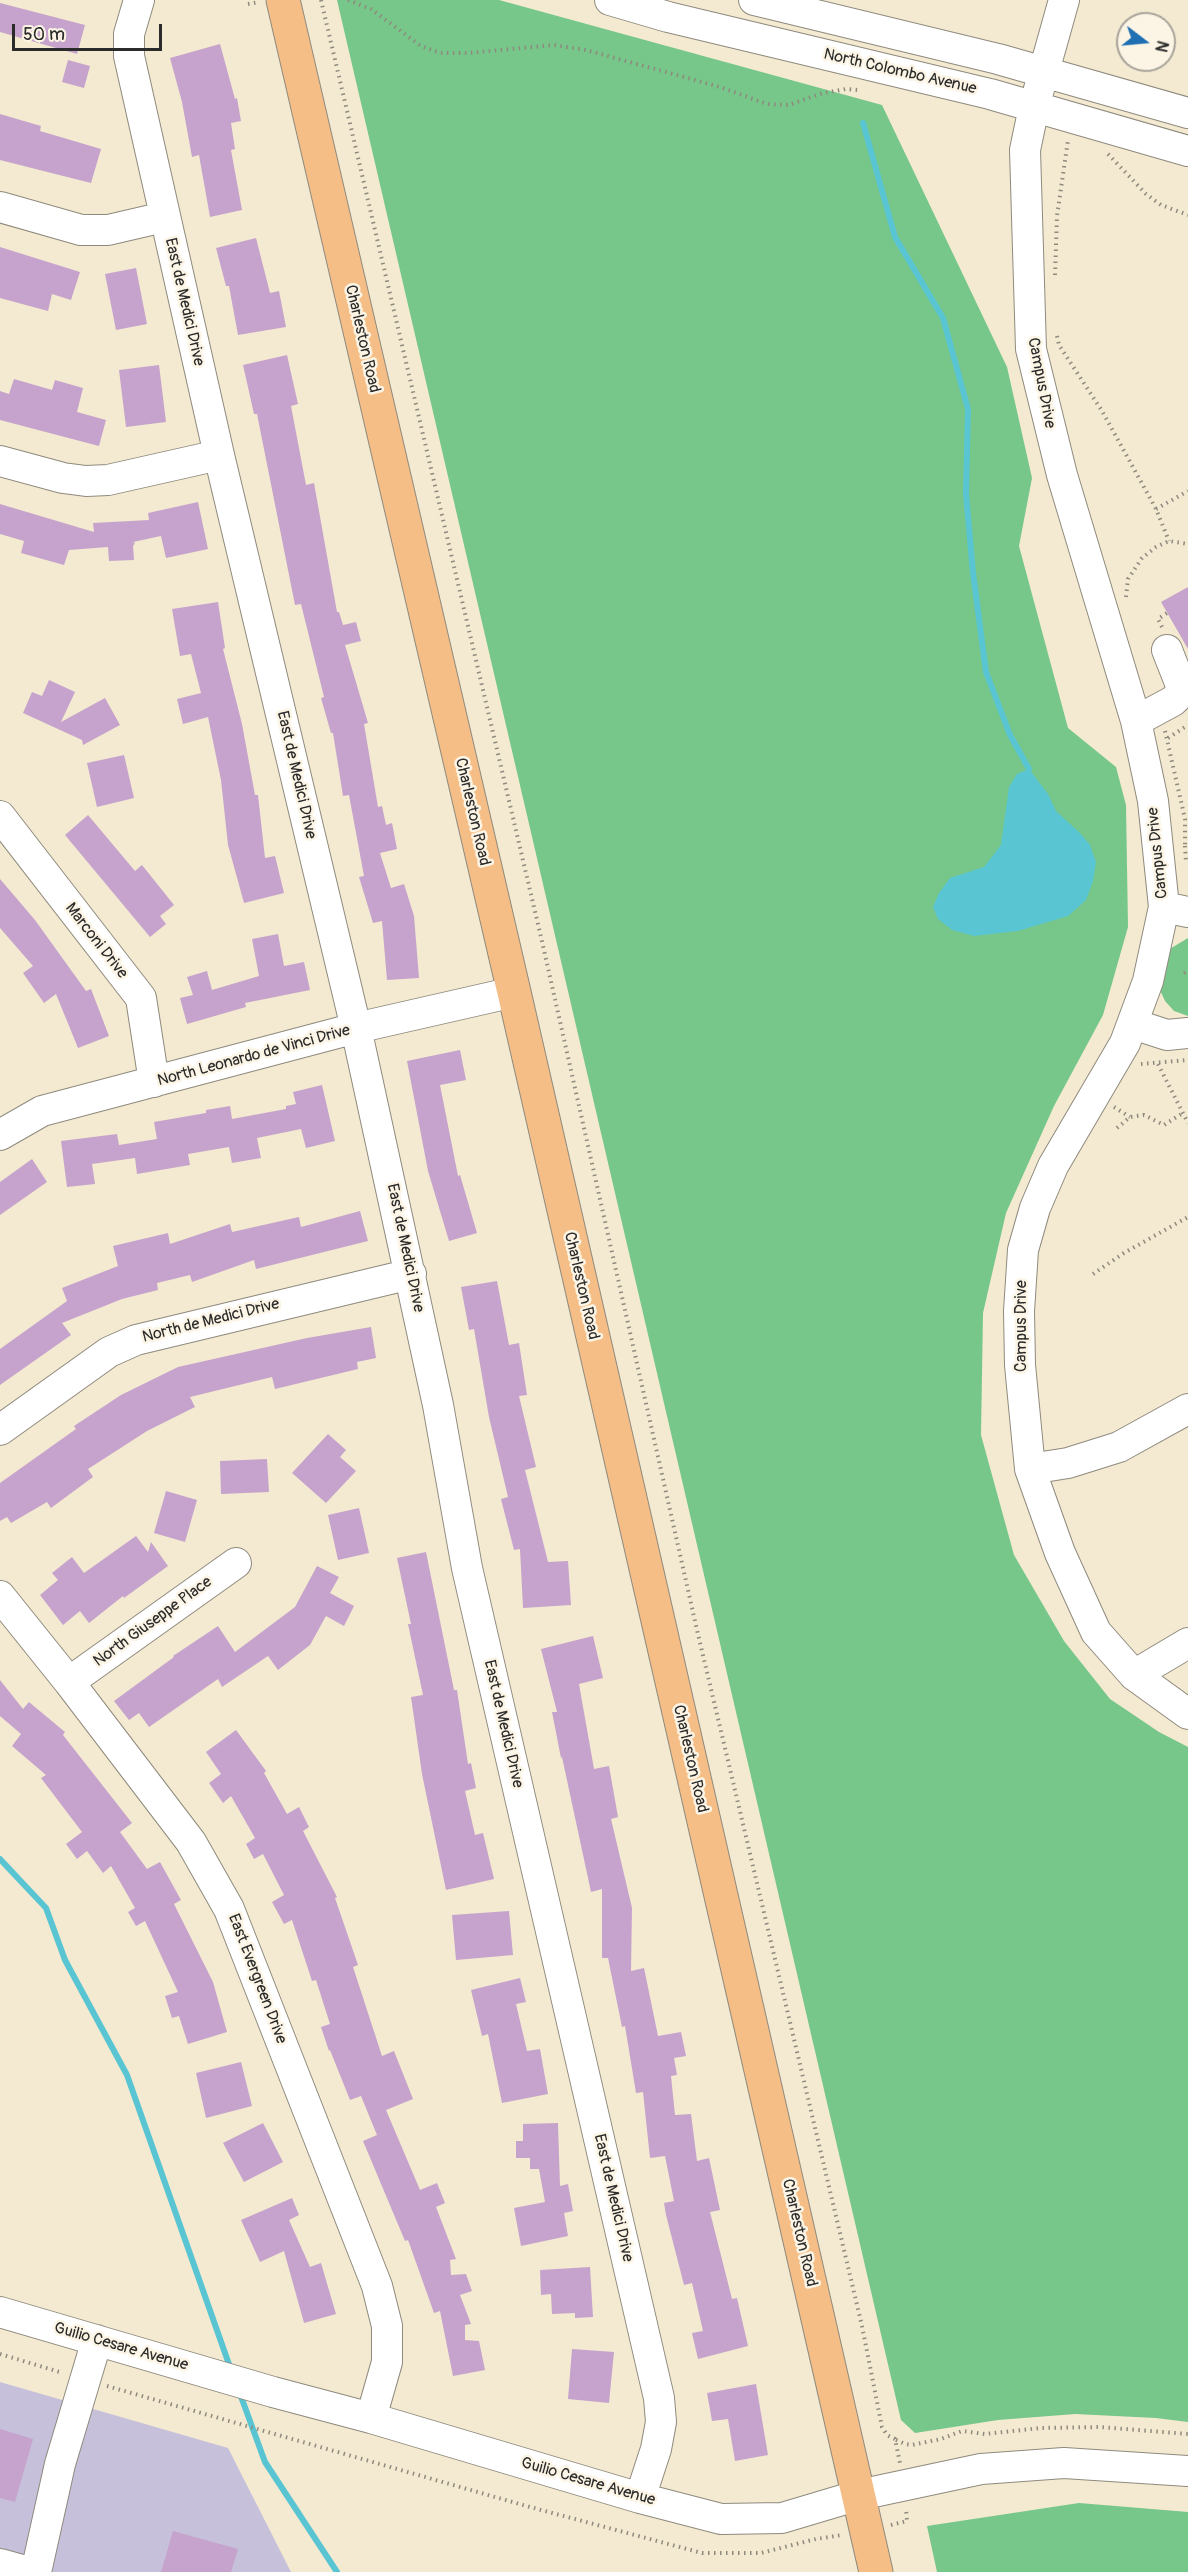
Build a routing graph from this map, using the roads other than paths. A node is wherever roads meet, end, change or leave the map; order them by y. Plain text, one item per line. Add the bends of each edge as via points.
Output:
1 (139, 0) edge
2 (283, 0) edge
3 (610, 0) edge
4 (754, 0) edge
5 (1064, 0) edge
6 (670, 8) edge
7 (1043, 73) junction
8 (1188, 113) edge
9 (1031, 119) junction
10 (1188, 151) edge
11 (0, 207) edge
12 (165, 217) junction
13 (219, 455) junction
14 (0, 461) edge
15 (1167, 650) dead end
16 (1136, 721) junction
17 (0, 816) edge
18 (1176, 910) edge
19 (514, 992) junction
20 (1133, 1024) junction
21 (356, 1028) junction
22 (1188, 1033) edge
23 (154, 1082) junction
24 (0, 1135) edge
25 (411, 1274) junction
26 (1188, 1409) edge
27 (0, 1430) edge
28 (1030, 1469) junction
29 (236, 1563) dead end
30 (0, 1596) edge
31 (1188, 1642) edge
32 (1134, 1675) junction
33 (69, 1682) junction
34 (1188, 1714) edge
35 (0, 2312) edge
36 (97, 2340) junction
37 (371, 2418) junction
38 (1188, 2470) edge
39 (859, 2495) junction
40 (640, 2498) junction
41 (0, 2564) edge
42 (29, 2572) edge
43 (36, 2572) edge
44 (876, 2572) edge

1 - 12 street, East de Medici Drive via 129,34 129,56
2 - 19 main road, Charleston Road
3 - 6 street, North Colombo Avenue
4 - 7 street
5 - 7 street, Campus Drive
6 - 9 street, North Colombo Avenue via 990,93
7 - 8 street
7 - 9 street, Campus Drive
9 - 10 street, North Colombo Avenue via 1073,133
9 - 16 street, Campus Drive via 1025,150 1031,350 1057,456
11 - 12 street via 81,230 108,230
12 - 13 street, East de Medici Drive
13 - 14 street via 108,480 86,481
13 - 21 street, East de Medici Drive
15 - 16 street via 1181,693
16 - 18 street, Campus Drive
17 - 23 street, Marconi Drive via 141,998
18 - 20 street, Campus Drive
19 - 21 street, North Leonardo de Vinci Drive
19 - 39 main road, Charleston Road
20 - 22 street via 1167,1035
20 - 28 street, Campus Drive via 1053,1166 1023,1250 1020,1365
21 - 23 street, North Leonardo de Vinci Drive
21 - 25 street, East de Medici Drive
23 - 24 street, North Leonardo de Vinci Drive via 42,1111
25 - 27 street, North de Medici Drive via 136,1340 109,1352
25 - 40 street, East de Medici Drive via 467,1568 659,2398 661,2421 656,2449
26 - 28 street via 1119,1447 1068,1463
28 - 32 street, Campus Drive via 1060,1552 1096,1632
29 - 33 street, North Giuseppe Place
30 - 33 street, East Evergreen Drive
31 - 32 street
32 - 34 street, Campus Drive
33 - 37 street, East Evergreen Drive via 191,1842 229,1908 377,2286 387,2326 387,2362
35 - 36 street, Guilio Cesare Avenue
36 - 37 street, Guilio Cesare Avenue
36 - 43 street via 60,2464
37 - 40 street, Guilio Cesare Avenue
38 - 39 street, Guilio Cesare Avenue via 1064,2463 981,2469
39 - 40 street, Guilio Cesare Avenue via 782,2518 721,2519
39 - 44 main road, Charleston Road
41 - 42 street

